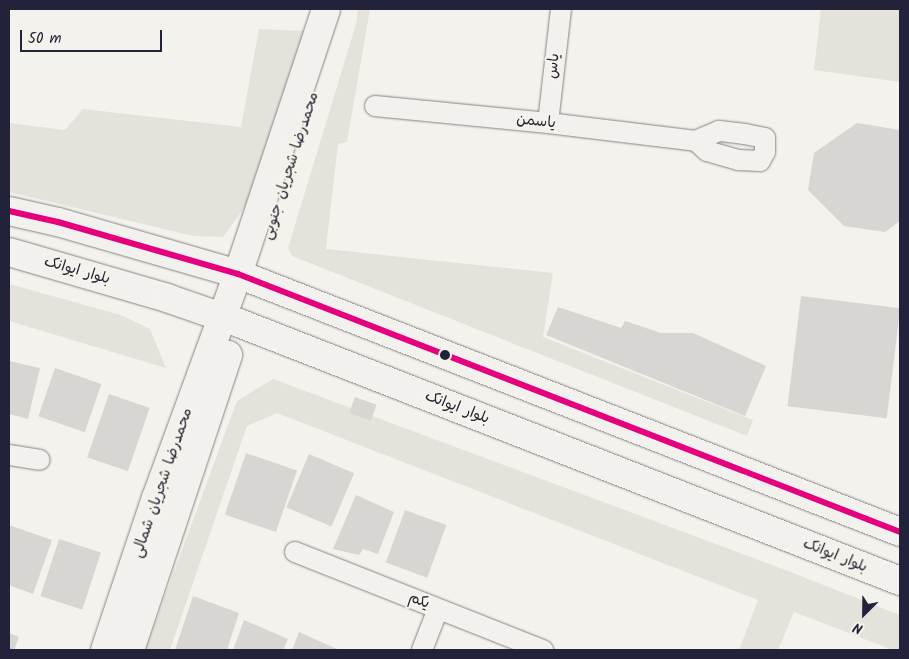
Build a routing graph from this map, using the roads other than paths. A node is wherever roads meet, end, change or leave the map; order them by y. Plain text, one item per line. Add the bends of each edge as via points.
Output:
1 (326, 9) edge
2 (560, 9) edge
3 (375, 106) dead end
4 (548, 123) junction
5 (696, 141) dead end
6 (9, 211) edge
7 (9, 252) edge
8 (246, 277) junction
9 (231, 320) junction
10 (9, 455) edge
11 (40, 460) dead end
12 (900, 532) edge
13 (295, 552) dead end
14 (900, 581) edge
15 (438, 609) junction
16 (105, 650) edge
17 (130, 650) edge
18 (422, 650) edge
19 (543, 650) edge

1 - 8 main road, محمدرضا شجریان جنوبی
2 - 4 street, یاس
3 - 4 street, یاسمن
4 - 5 street, یاسمن
6 - 8 main road via 58,222
7 - 9 main road, بلوار ایوانک
8 - 9 main road, محمدرضا شجریان جنوبی
8 - 12 main road
9 - 14 main road, بلوار ایوانک
9 - 16 main road, محمدرضا شجریان شمالی via 156,498
9 - 17 main road, محمدرضا شجریان شمالی
10 - 11 street
13 - 15 street, یکم
15 - 18 street
15 - 19 street, یکم

